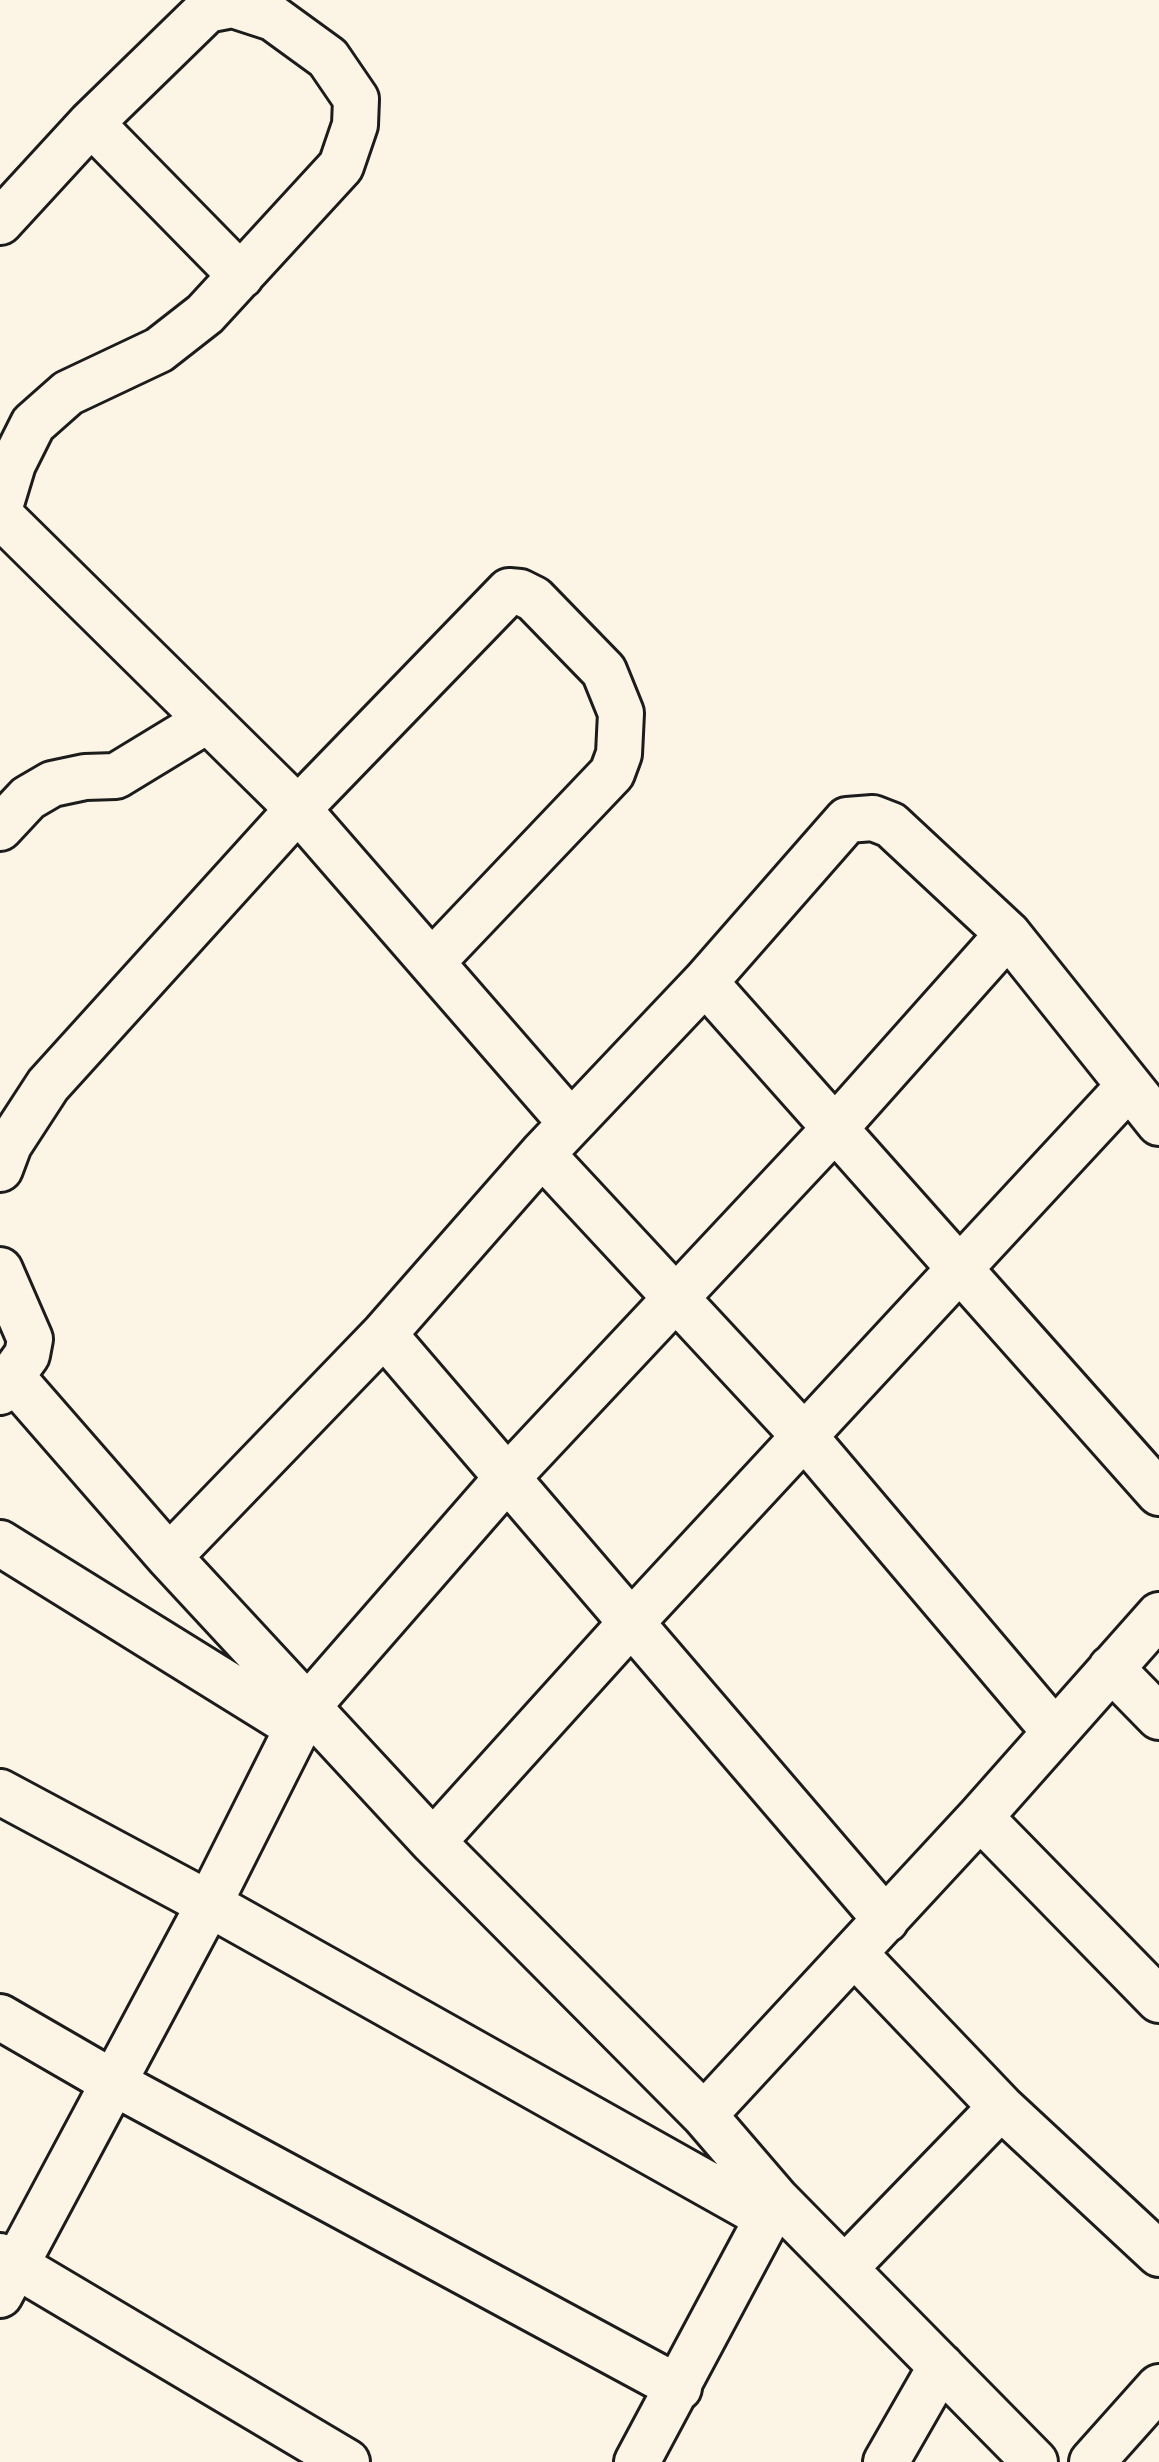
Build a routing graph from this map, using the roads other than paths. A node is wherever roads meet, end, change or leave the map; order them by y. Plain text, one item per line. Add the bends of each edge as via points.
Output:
1 (91, 123) junction
2 (0, 222) edge
3 (241, 276) junction
4 (0, 507) edge
5 (0, 515) edge
6 (208, 720) junction
7 (298, 809) junction
8 (0, 828) edge
9 (1008, 934) junction
10 (432, 962) junction
11 (705, 982) junction
12 (1129, 1086) junction
13 (1159, 1123) edge
14 (837, 1126) junction
15 (556, 1139) junction
16 (0, 1169) edge
17 (0, 1270) edge
18 (960, 1272) junction
19 (677, 1298) junction
20 (384, 1334) junction
21 (6, 1384) edge
22 (805, 1437) junction
23 (507, 1478) junction
24 (1159, 1493) edge
25 (0, 1543) edge
26 (169, 1557) junction
27 (1159, 1615) edge
28 (630, 1624) junction
29 (1111, 1668) junction
30 (303, 1716) junction
31 (1159, 1717) edge
32 (1055, 1732) junction
33 (0, 1792) edge
34 (980, 1817) junction
35 (433, 1842) junction
36 (209, 1904) junction
37 (886, 1920) junction
38 (854, 1953) junction
39 (1159, 2000) edge
40 (0, 2017) edge
41 (114, 2083) junction
42 (1001, 2107) junction
43 (704, 2115) junction
44 (772, 2209) junction
45 (1159, 2254) edge
46 (845, 2268) junction
47 (5, 2272) edge
48 (941, 2366) junction
49 (1159, 2387) edge
50 (679, 2388) junction
51 (347, 2462) edge
52 (637, 2462) edge
53 (886, 2462) edge
54 (1035, 2462) edge
55 (1092, 2462) edge

1 - 2 street
1 - 3 street
1 - 3 street via 207,10 233,5 273,18 328,58 356,99 355,125 341,166
3 - 4 street via 205,314 159,350 68,393 33,424
5 - 6 street
6 - 7 street
6 - 8 street via 116,776 52,784 28,798
7 - 10 street
7 - 10 street via 509,591 534,599 589,653 604,671 621,713 619,754 612,773
7 - 16 street via 48,1085 9,1145
9 - 11 street via 891,825 847,820
9 - 12 street
9 - 14 street
10 - 15 street
11 - 14 street
11 - 15 street
12 - 13 street
12 - 18 street
14 - 18 street
14 - 19 street
15 - 19 street
15 - 20 street
17 - 21 street via 30,1339 27,1355
18 - 22 street
18 - 24 street
19 - 22 street
19 - 23 street
20 - 23 street
20 - 26 street
21 - 26 street
22 - 28 street
22 - 32 street
23 - 28 street
23 - 30 street
25 - 30 street
26 - 30 street
27 - 29 street
28 - 35 street
28 - 37 street
29 - 31 street
29 - 32 street
30 - 35 street
30 - 36 street
32 - 34 street
33 - 36 street
34 - 37 street
34 - 39 street
35 - 43 street
36 - 41 street
36 - 44 street
37 - 38 street
38 - 42 street
38 - 43 street
40 - 41 street
41 - 47 street
41 - 50 street
42 - 45 street
42 - 46 street
43 - 44 street
44 - 46 street
44 - 50 street
46 - 48 street
47 - 51 street
48 - 53 street
48 - 54 street
49 - 55 street
50 - 52 street

